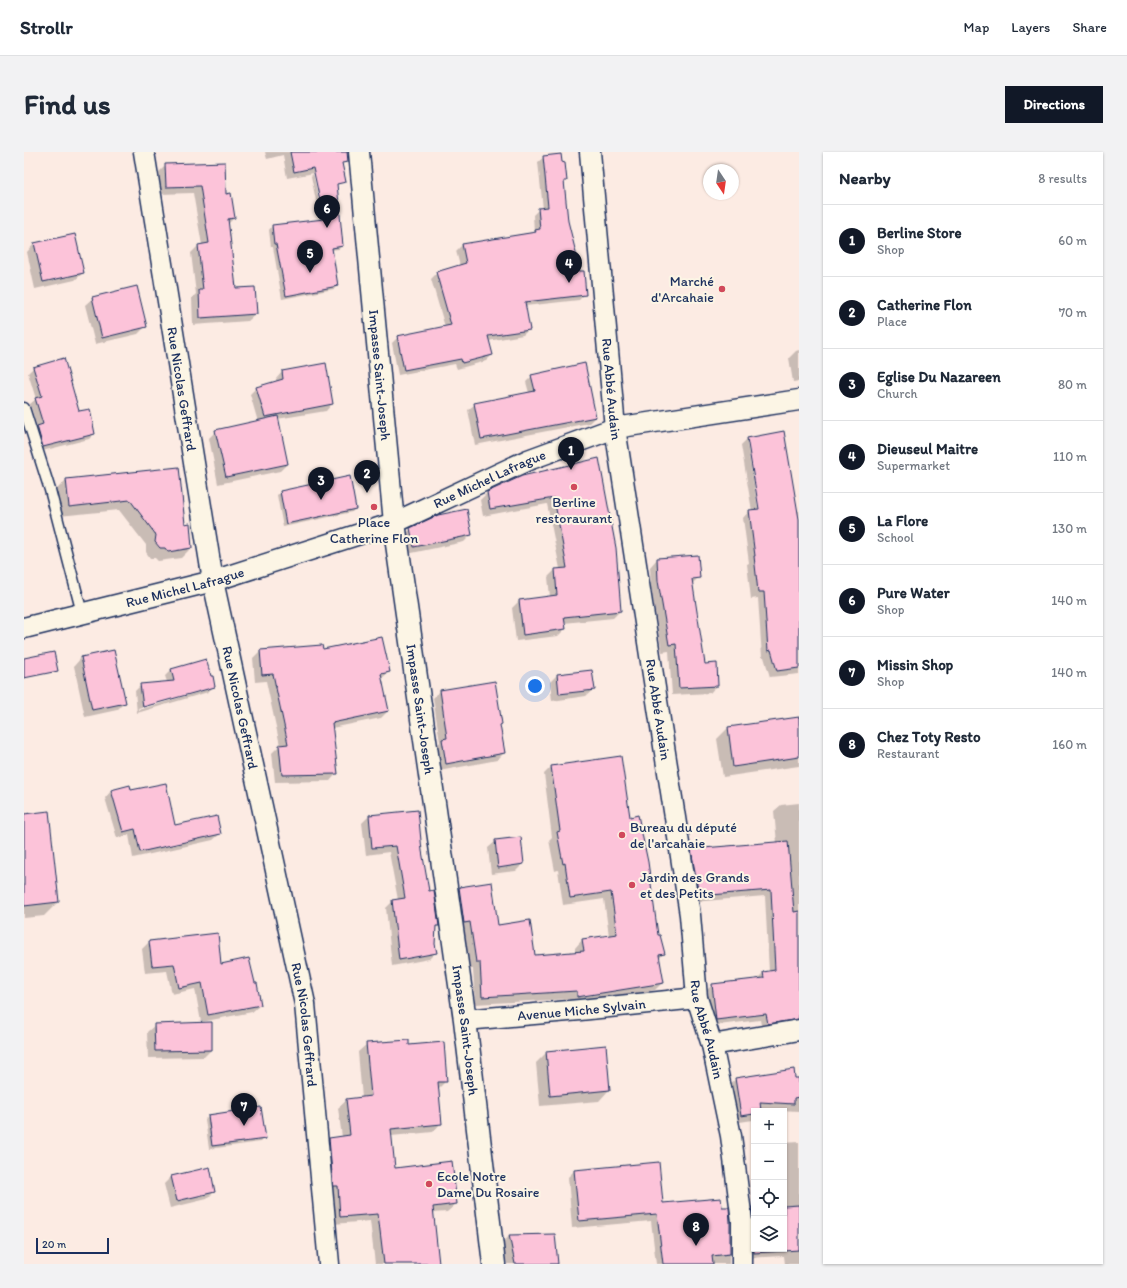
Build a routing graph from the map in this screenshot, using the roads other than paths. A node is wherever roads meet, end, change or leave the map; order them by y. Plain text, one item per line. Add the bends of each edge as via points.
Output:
1 (144, 152) edge
2 (359, 152) edge
3 (590, 152) edge
4 (799, 400) edge
5 (24, 408) edge
6 (615, 428) junction
7 (394, 523) junction
8 (213, 581) junction
9 (82, 613) junction
10 (24, 628) edge
11 (697, 998) junction
12 (465, 1020) junction
13 (799, 1030) edge
14 (712, 1045) junction
15 (329, 1264) edge
16 (494, 1264) edge
17 (742, 1264) edge

1 - 8 street, Rue Nicolas Geffrard
2 - 7 street, Impasse Saint-Joseph
3 - 6 street, Rue Abbé Audain
4 - 6 street, Rue Michel Lafrague
5 - 9 lane via 50,490
6 - 7 street, Rue Michel Lafrague via 528,460
6 - 11 street, Rue Abbé Audain via 690,915
7 - 8 street, Rue Michel Lafrague
7 - 12 street, Impasse Saint-Joseph
8 - 9 street, Rue Michel Lafrague
8 - 15 street, Rue Nicolas Geffrard via 305,1004
9 - 10 street, Rue Michel Lafrague
11 - 12 street, Avenue Miche Sylvain
11 - 14 street, Rue Abbé Audain
12 - 16 street, Impasse Saint-Joseph
13 - 14 street
14 - 17 street, Rue Abbé Audain via 731,1136 742,1221

